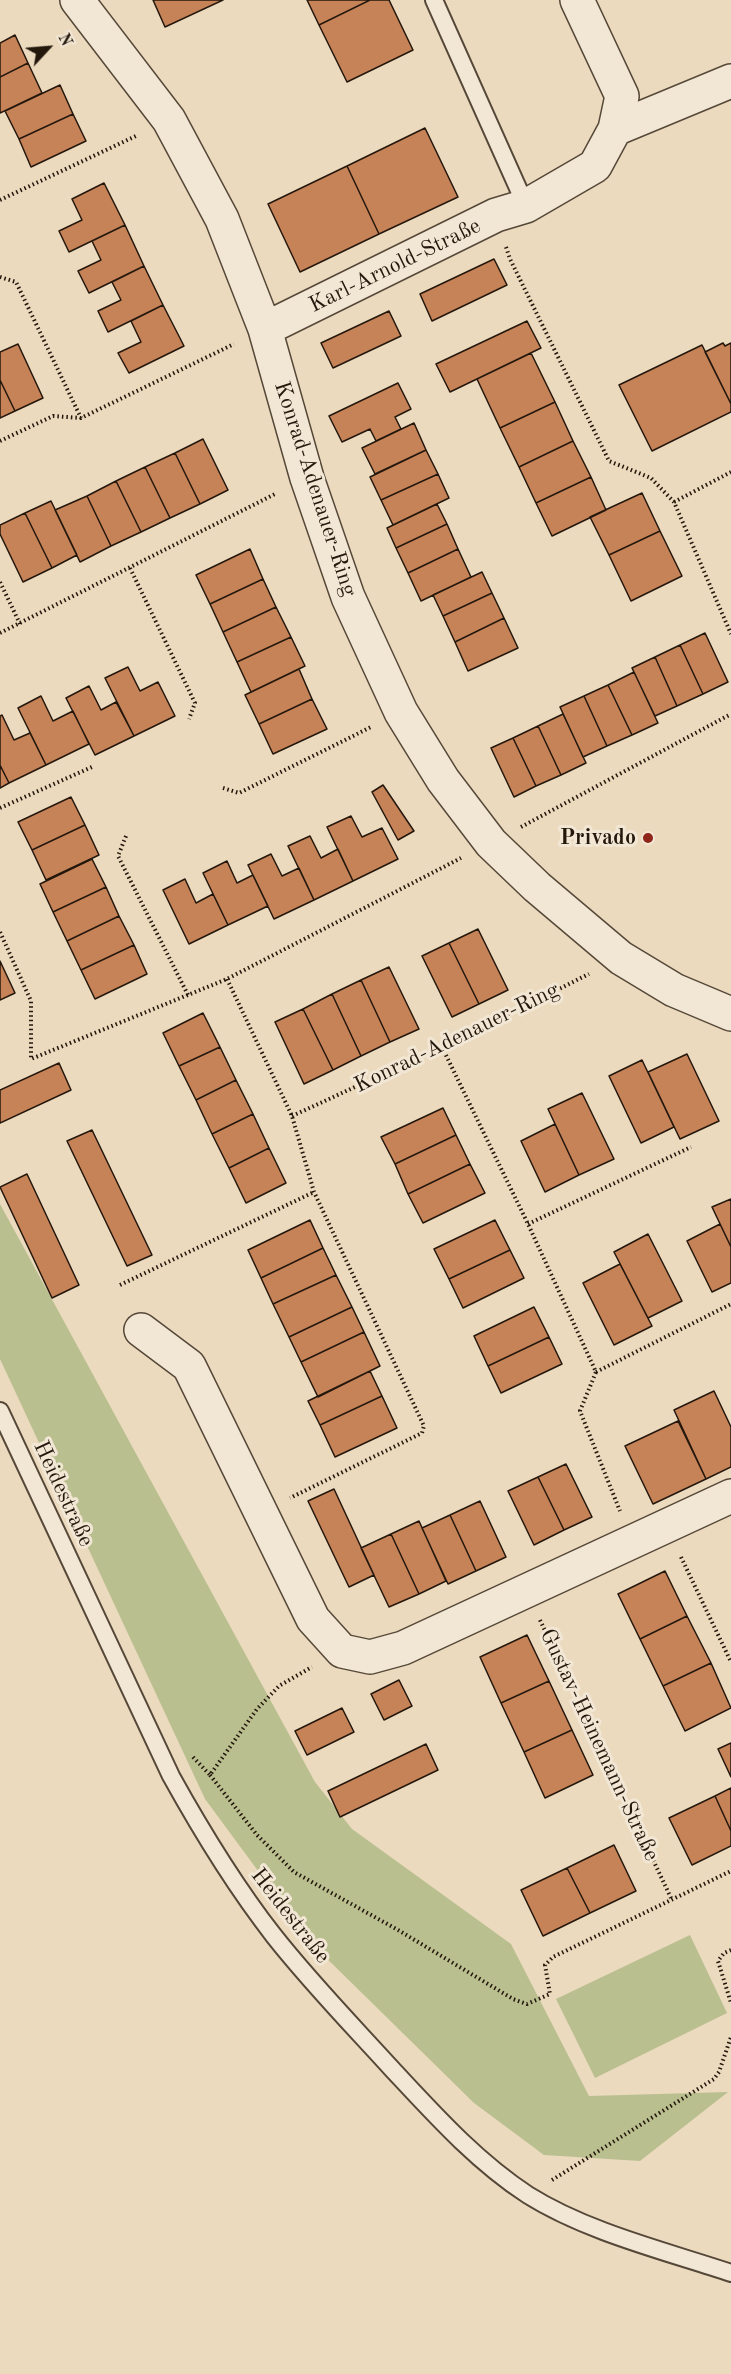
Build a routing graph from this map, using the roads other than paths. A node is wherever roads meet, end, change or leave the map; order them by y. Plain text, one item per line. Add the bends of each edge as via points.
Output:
1 (77, 0) edge
2 (434, 0) edge
3 (577, 0) edge
4 (731, 81) edge
5 (615, 129) junction
6 (511, 210) junction
7 (265, 329) junction
8 (731, 1014) edge
9 (141, 1330) dead end
10 (0, 1412) edge
11 (731, 1496) edge
12 (731, 2273) edge

1 - 7 street, Konrad-Adenauer-Ring via 169,120 222,219
2 - 6 lane
3 - 5 street, Karl-Arnold-Straße via 622,96
4 - 5 street
5 - 6 street, Karl-Arnold-Straße via 596,166
6 - 7 street, Karl-Arnold-Straße
7 - 8 street, Konrad-Adenauer-Ring via 307,478 348,597 401,712 442,780 491,843 621,958 674,990
9 - 11 street via 189,1366 313,1619 342,1652 370,1657 403,1648
10 - 12 lane, Heidestraße via 151,1736 202,1832 275,1937 435,2116 506,2180 585,2223

